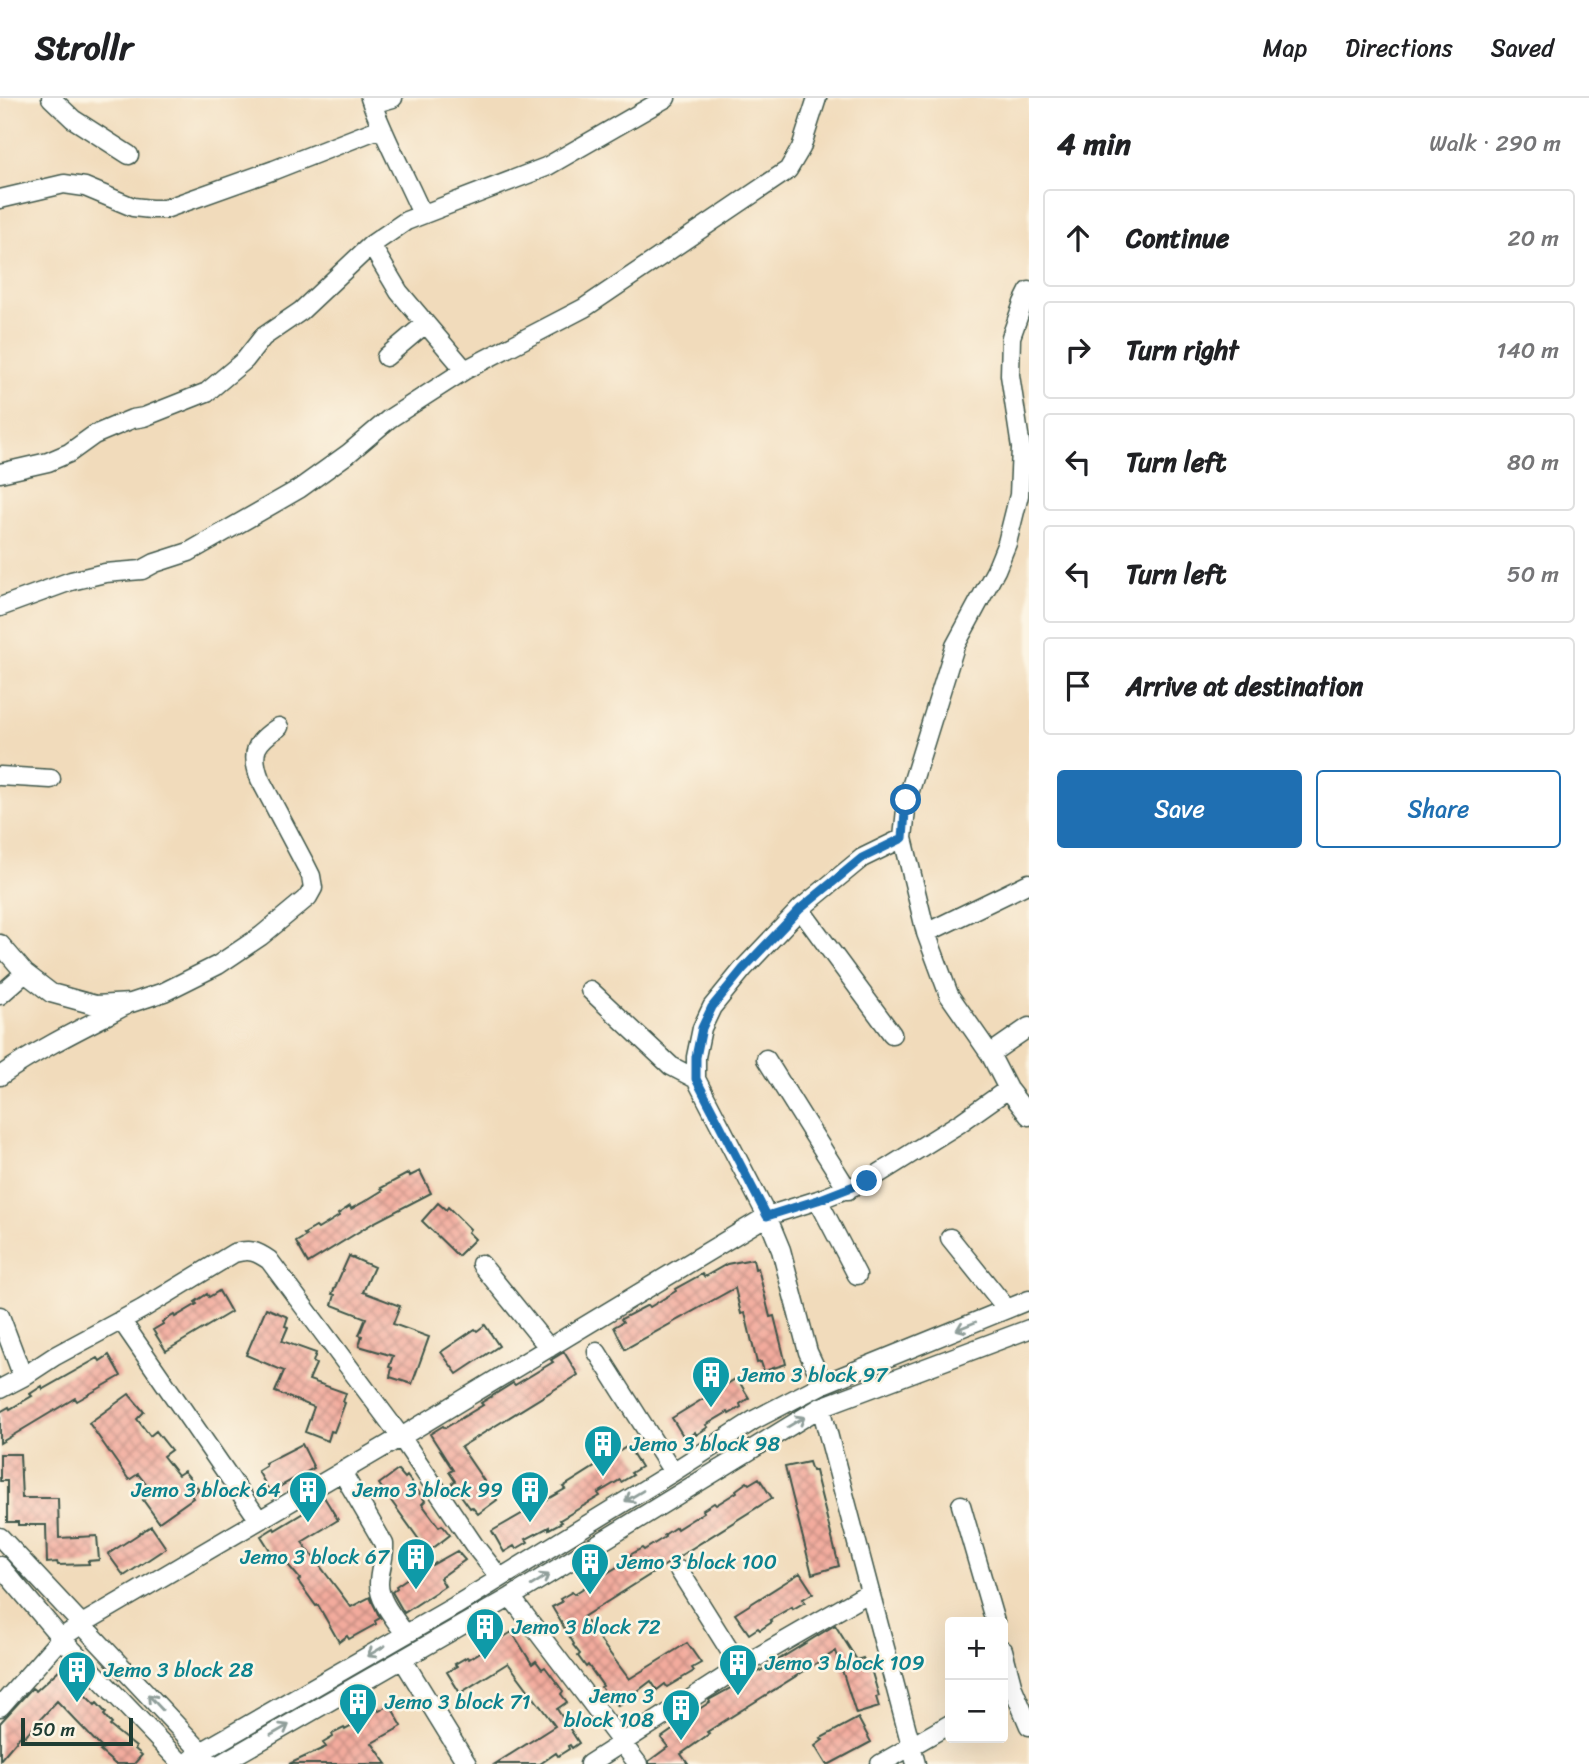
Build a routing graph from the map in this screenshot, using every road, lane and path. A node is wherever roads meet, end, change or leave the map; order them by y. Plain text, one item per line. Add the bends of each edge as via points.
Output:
1 (51, 98) edge
2 (393, 98) edge
3 (666, 98) edge
4 (817, 98) edge
5 (371, 101) edge
6 (381, 128) junction
7 (129, 155) dead end
8 (0, 199) edge
9 (422, 214) junction
10 (371, 246) junction
11 (1029, 291) edge
12 (425, 324) junction
13 (386, 357) dead end
14 (465, 370) junction
15 (0, 473) edge
16 (0, 607) edge
17 (279, 727) dead end
18 (0, 776) edge
19 (51, 779) dead end
20 (903, 838) junction
21 (1029, 883) edge
22 (800, 909) junction
23 (926, 933) junction
24 (0, 944) edge
25 (25, 973) junction
26 (590, 990) dead end
27 (0, 995) edge
28 (131, 1003) junction
29 (1029, 1027) edge
30 (892, 1034) dead end
31 (990, 1054) junction
32 (766, 1059) dead end
33 (0, 1076) edge
34 (696, 1079) junction
35 (1008, 1089) junction
36 (1029, 1116) edge
37 (848, 1190) junction
38 (818, 1200) junction
39 (767, 1216) junction
40 (950, 1238) dead end
41 (481, 1264) dead end
42 (857, 1275) dead end
43 (1029, 1300) edge
44 (1007, 1309) junction
45 (0, 1316) edge
46 (121, 1320) junction
47 (1029, 1329) edge
48 (549, 1348) junction
49 (597, 1352) dead end
50 (23, 1377) junction
51 (823, 1384) junction
52 (0, 1389) edge
53 (821, 1407) junction
54 (754, 1420) junction
55 (401, 1437) junction
56 (768, 1439) junction
57 (342, 1472) junction
58 (673, 1472) junction
59 (961, 1505) dead end
60 (259, 1520) junction
61 (0, 1537) edge
62 (0, 1566) edge
63 (679, 1570) dead end
64 (500, 1578) junction
65 (870, 1592) junction
66 (511, 1597) junction
67 (455, 1606) junction
68 (994, 1617) edge
69 (82, 1624) junction
70 (467, 1624) junction
71 (405, 1634) junction
72 (61, 1638) junction
73 (403, 1660) junction
74 (740, 1667) junction
75 (1008, 1691) edge
76 (0, 1707) edge
77 (1029, 1726) edge
78 (945, 1727) edge
79 (622, 1743) junction
80 (911, 1746) junction
81 (207, 1758) edge
82 (184, 1764) edge
83 (220, 1764) edge
84 (467, 1764) edge
85 (589, 1764) edge
86 (638, 1764) edge
87 (880, 1764) edge
88 (916, 1764) edge

1 - 7 street via 72,119
2 - 5 street
3 - 9 street via 545,167
4 - 14 street via 801,148 788,170 584,308
5 - 6 street
6 - 8 street via 165,209 133,206 85,187 64,184
6 - 9 street
9 - 10 street
10 - 12 street
10 - 15 street via 301,311 262,337 245,360 207,392 94,435 69,453
11 - 20 street via 1011,337 1010,375 1021,449 1019,495 996,570 955,646 906,800
12 - 13 street
12 - 14 street
14 - 16 street via 389,419 299,489 189,552 142,570 71,581
17 - 28 street via 262,738 255,753 256,768 313,888 261,936 218,965
18 - 19 street
20 - 22 street via 862,858
20 - 23 street
21 - 23 street
22 - 30 street
22 - 34 street via 712,1007 702,1028
23 - 31 street via 949,995
24 - 25 street
25 - 27 street
25 - 28 street via 51,993 94,1005
26 - 34 street via 671,1066
28 - 33 street
29 - 31 street
31 - 35 street
32 - 37 street
34 - 39 street
35 - 36 street
35 - 37 street
37 - 38 street
38 - 39 street
38 - 42 street
39 - 48 street
39 - 51 street via 781,1250 808,1352
40 - 44 street
41 - 48 street
43 - 44 street
44 -> 51 street
45 - 50 street
46 - 50 street
46 - 55 street via 234,1252 260,1254 270,1260
46 - 60 street
47 - 53 street
48 - 55 street
49 - 58 street
50 - 52 street
51 - 54 street
56 -> 53 street
53 - 65 street
54 - 56 street
54 - 58 street
55 - 57 street
55 - 64 street
66 -> 56 street
57 - 60 street
57 - 71 street via 384,1544 381,1597
58 -> 64 street
59 - 68 street
60 - 69 street
61 - 69 street
62 - 72 street
63 - 74 street
64 - 67 street
65 - 74 street
65 - 80 street
66 - 70 street
66 - 79 street
67 - 70 street
67 - 71 street
69 - 72 street
81 -> 69 street
70 - 73 street
71 -> 81 street
72 - 76 street
72 - 82 street
83 -> 73 street
73 - 84 street
74 - 79 street
75 - 77 street
78 - 80 street
79 - 85 street
79 - 86 street
80 - 87 street
80 - 88 street
81 - 82 street

